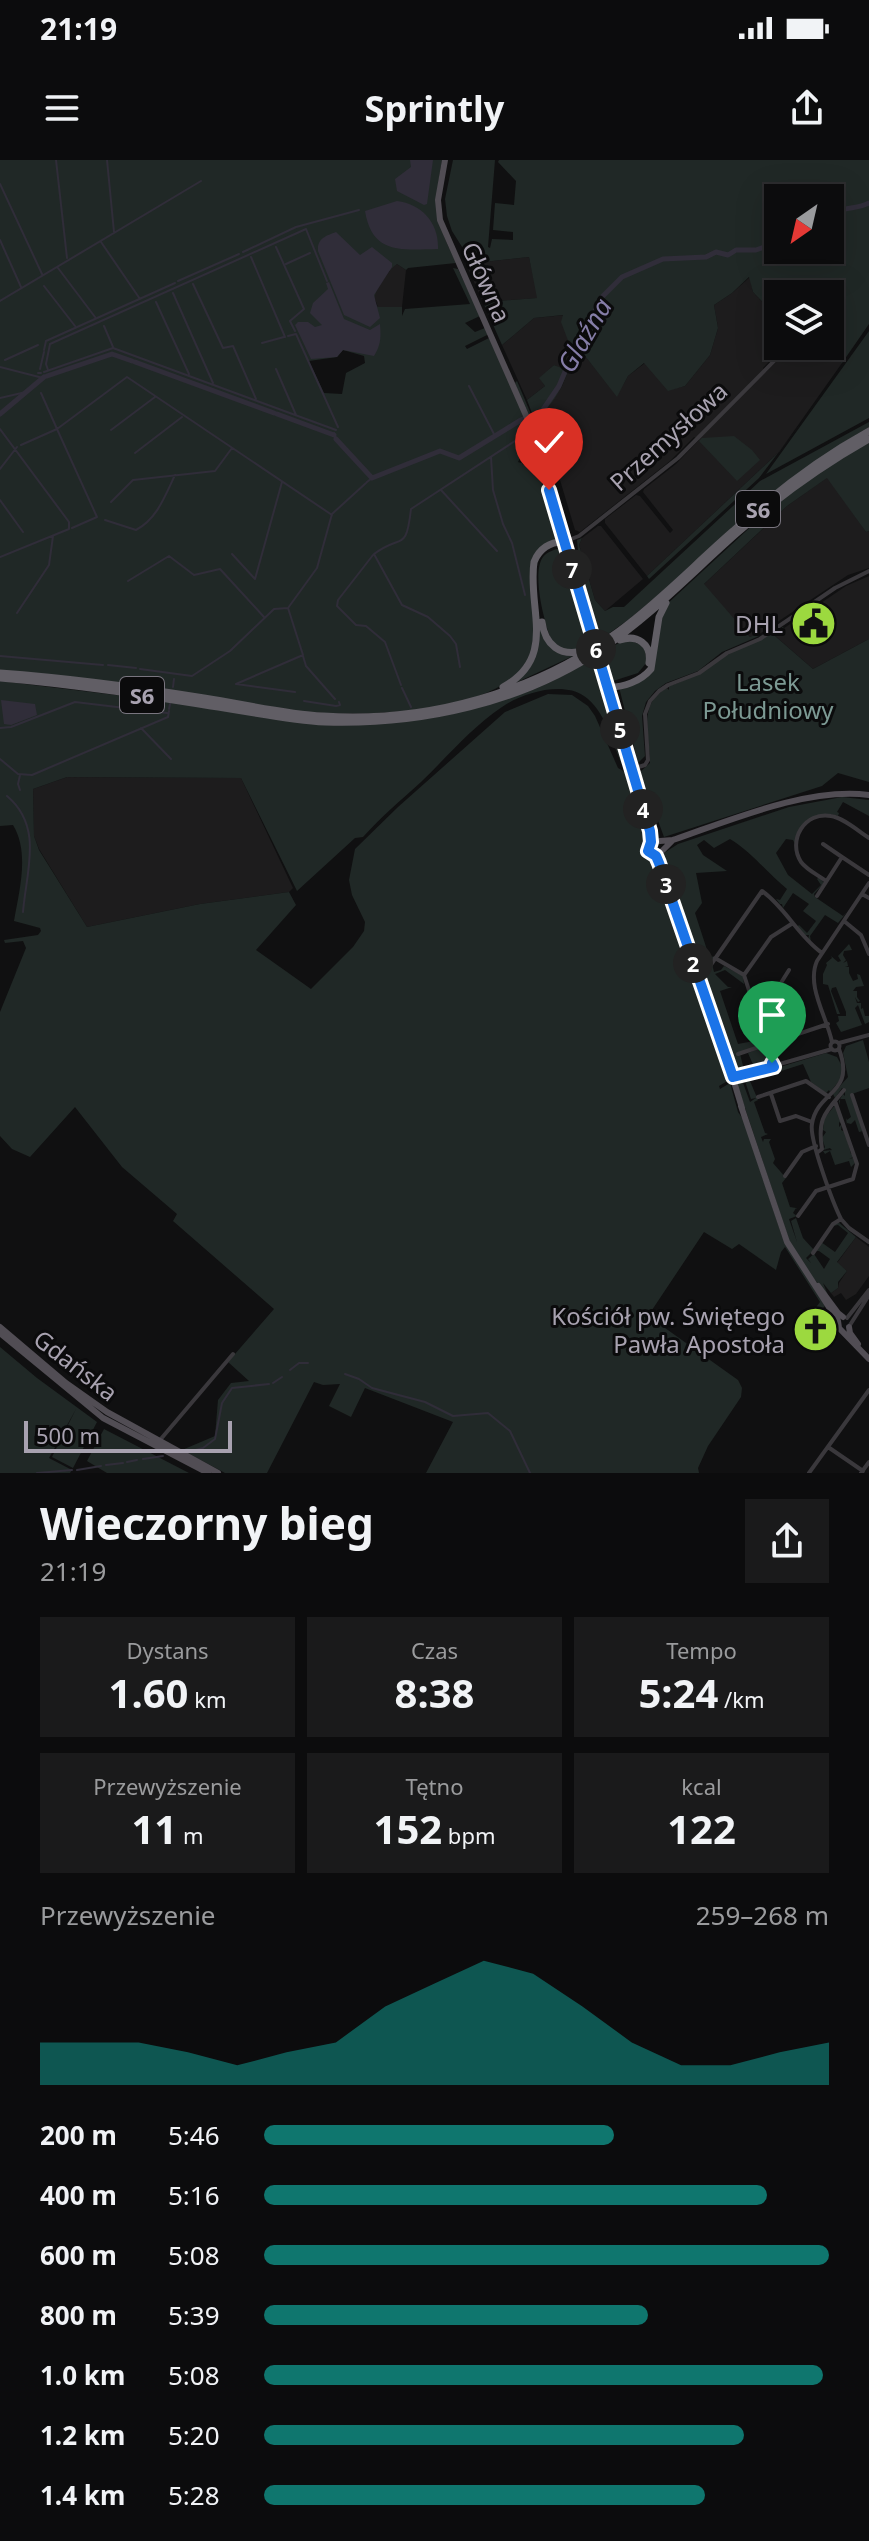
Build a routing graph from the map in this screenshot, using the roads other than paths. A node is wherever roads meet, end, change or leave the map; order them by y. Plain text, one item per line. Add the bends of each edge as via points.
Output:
1 (445, 160) edge
2 (775, 360) edge
3 (869, 431) edge
4 (869, 439) edge
5 (565, 542) junction
6 (869, 571) edge
7 (685, 582) junction
8 (602, 646) junction
9 (0, 676) edge
10 (607, 687) junction
11 (476, 700) junction
12 (632, 769) junction
13 (869, 795) edge
14 (869, 838) edge
15 (673, 840) junction
16 (655, 841) junction
17 (823, 844) dead end
18 (659, 856) junction
19 (842, 857) junction
20 (869, 875) edge
21 (826, 881) junction
22 (869, 883) edge
23 (862, 894) junction
24 (817, 896) dead end
25 (869, 898) edge
26 (844, 921) junction
27 (793, 923) junction
28 (822, 953) junction
29 (869, 954) edge
30 (715, 958) junction
31 (789, 970) dead end
32 (744, 975) junction
33 (699, 981) junction
34 (826, 1026) junction
35 (795, 1034) junction
36 (869, 1035) edge
37 (766, 1044) junction
38 (835, 1046) junction
39 (738, 1054) dead end
40 (774, 1067) junction
41 (732, 1080) junction
42 (844, 1090) dead end
43 (770, 1093) junction
44 (852, 1095) dead end
45 (758, 1097) dead end
46 (829, 1097) junction
47 (835, 1101) junction
48 (812, 1122) junction
49 (869, 1145) edge
50 (817, 1149) junction
51 (785, 1176) dead end
52 (829, 1186) junction
53 (798, 1216) dead end
54 (841, 1219) junction
55 (869, 1242) edge
56 (813, 1253) dead end
57 (869, 1292) edge
58 (845, 1323) junction
59 (0, 1327) edge
60 (0, 1333) edge
61 (233, 1354) dead end
62 (869, 1357) edge
63 (869, 1390) edge
64 (159, 1442) junction
65 (828, 1447) junction
66 (869, 1462) edge
67 (862, 1472) edge
68 (208, 1473) edge
69 (218, 1473) edge
70 (809, 1473) edge

1 - 5 main road, Główna via 440,220 527,417
2 - 5 street, Przemysłowa via 674,462
3 - 8 highway, S6 via 765,502
4 - 7 highway, S6 via 788,491
5 - 8 highway via 546,551 537,564 545,634 551,645 569,653
5 - 10 main road, Główna, bridge
5 - 11 highway via 545,547 534,562 538,629 529,662 509,684
6 - 12 street via 760,639 659,691 645,714 646,763
7 - 8 highway, S6
7 - 10 highway via 661,611 648,673
8 - 9 highway, S6 via 558,674 491,701 375,722 298,719
8 - 10 highway via 630,637 642,642 650,656 641,673
8 - 11 highway, S6
9 - 11 highway, S6 via 122,686 322,716 394,715
10 - 12 main road, Główna
12 - 16 main road, Główna
13 - 15 main road via 808,798
14 - 21 street via 832,816 804,824 796,841 799,857
15 - 16 main road
15 - 18 main road
16 - 18 main road
16 - 18 main road via 648,851
17 - 19 street
18 - 33 main road
19 - 20 street
19 - 21 street
21 - 24 street
22 - 23 street
23 - 25 street
23 - 26 street
26 - 28 street
26 - 29 street via 861,935
27 - 28 street
27 - 30 street via 762,891
27 - 32 street via 771,937
28 - 34 street via 813,977
30 - 32 street
30 - 33 street
31 - 35 street via 779,985
32 - 37 street
33 - 41 main road
34 - 35 street
34 - 38 street
35 - 37 street
36 - 38 street
37 - 39 street
37 - 40 street
38 - 40 street
38 - 46 street via 843,1077
40 - 41 street
41 - 58 main road via 782,1230 805,1273
42 - 47 street
43 - 45 street
43 - 46 street via 806,1081
43 - 48 street via 780,1121 797,1116
44 - 49 street
46 - 48 street
47 - 50 street via 820,1121 822,1149
47 - 52 street via 857,1166 853,1179
48 - 50 street
50 - 51 street via 802,1152
50 - 52 street
52 - 53 street via 816,1191
52 - 54 street
54 - 55 street
54 - 56 street
57 - 58 street
58 - 62 main road
59 - 64 main road, Gdańska via 84,1396
60 - 68 main road, Gdańska via 103,1418
61 - 64 street
63 - 65 street
64 - 69 main road, Gdańska
65 - 67 street
65 - 70 street
66 - 67 street

